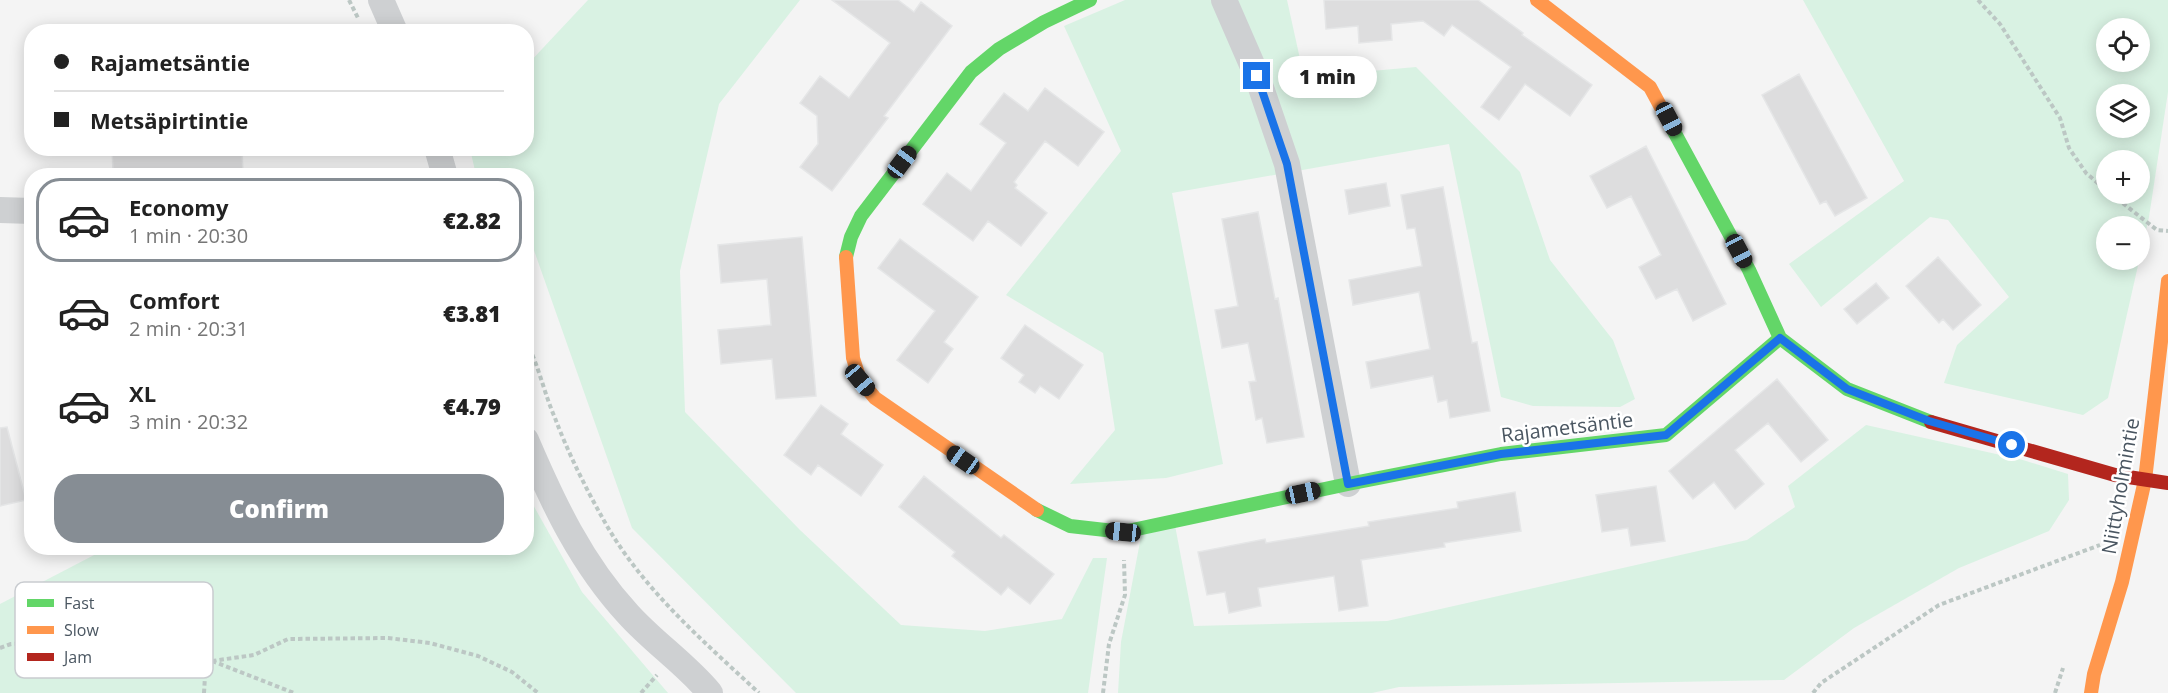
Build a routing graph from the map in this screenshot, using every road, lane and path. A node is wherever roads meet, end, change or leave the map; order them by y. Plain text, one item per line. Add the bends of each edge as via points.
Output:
1 (349, 0) edge
2 (381, 0) edge
3 (1090, 0) edge
4 (1224, 0) edge
5 (1537, 0) edge
6 (1978, 0) edge
7 (361, 24) edge
8 (392, 24) edge
9 (2096, 182) edge
10 (2124, 204) edge
11 (0, 210) edge
12 (24, 211) edge
13 (2168, 231) edge
14 (2168, 281) edge
15 (1780, 338) junction
16 (534, 356) edge
17 (534, 457) edge
18 (2145, 480) junction
19 (2168, 483) edge
20 (1348, 484) junction
21 (1123, 532) junction
22 (2103, 534) dead end
23 (2101, 545) junction
24 (2097, 557) dead end
25 (15, 644) edge
26 (0, 648) edge
27 (2066, 659) dead end
28 (213, 662) edge
29 (213, 662) edge
30 (205, 678) edge
31 (204, 693) edge
32 (294, 693) edge
33 (537, 693) edge
34 (710, 693) edge
35 (759, 693) edge
36 (1103, 693) edge
37 (1813, 693) edge
38 (2055, 693) edge
39 (2091, 693) edge

1 - 7 path
2 - 8 street
3 - 21 street, Rajametsäntie via 1044,22 971,72 861,216 853,230 846,260 853,358 860,380 875,398 1034,509 1070,526
4 - 20 street via 1257,76 1287,164
5 - 15 street via 1650,87 1749,270
6 - 9 path via 2000,24 2060,118 2069,148
10 - 13 path via 2157,230
11 - 12 street
14 - 18 street, Niittyholmintie
15 - 18 street via 1857,393 1929,421 2115,475
15 - 20 street, Rajametsäntie via 1666,435 1501,454
16 - 35 path via 555,418 602,518 630,563 672,610
17 - 34 street via 570,535 600,582
18 - 19 street
18 - 39 street, Niittyholmintie
20 - 21 street, Rajametsäntie
21 - 36 path via 1125,595 1109,644
22 - 23 path
23 - 24 path
23 - 37 path via 1939,605 1821,683
25 - 26 path
27 - 38 path
28 - 32 path
29 - 33 path via 254,655 288,639 388,638 430,643 478,656 512,672
30 - 31 path

